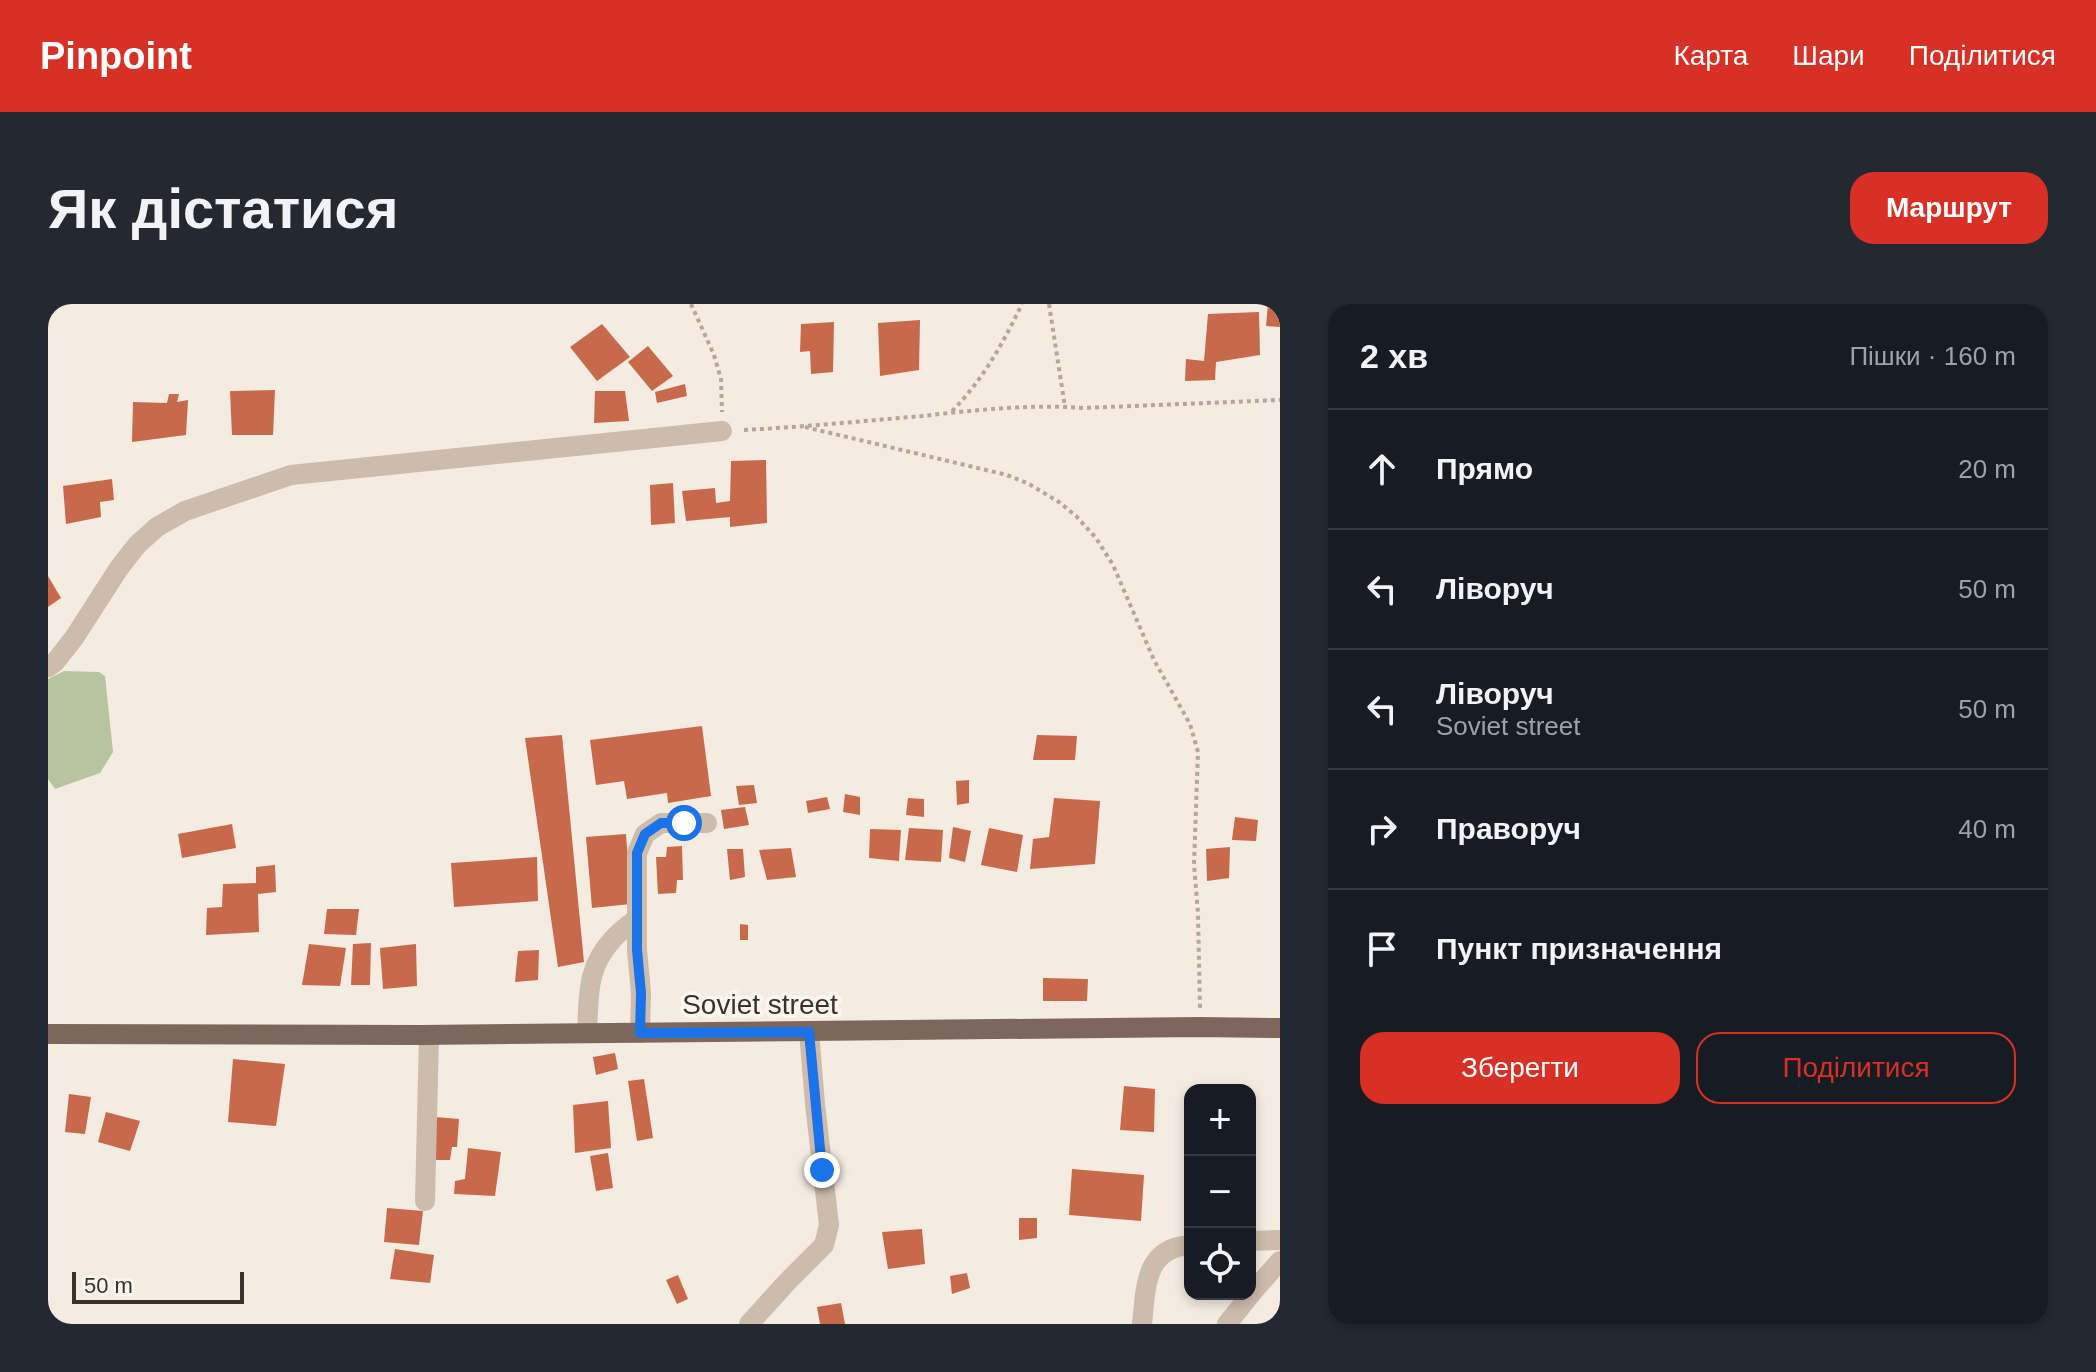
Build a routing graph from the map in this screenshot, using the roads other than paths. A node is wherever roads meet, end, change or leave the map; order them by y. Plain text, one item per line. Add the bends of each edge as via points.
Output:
1 (722, 431) road end
2 (48, 667) edge
3 (707, 823) dead end
4 (637, 918) junction
5 (1280, 1028) edge
6 (809, 1032) junction
7 (587, 1033) junction
8 (640, 1033) junction
9 (48, 1034) edge
10 (429, 1035) junction
11 (425, 1201) dead end
12 (1280, 1240) edge
13 (1256, 1241) edge
14 (1184, 1246) edge
15 (1280, 1261) edge
16 (749, 1324) edge
17 (1142, 1324) edge
18 (1227, 1324) edge

1 - 2 street via 291,475 185,511 137,545
3 - 4 street via 661,823 645,834 637,853
4 - 7 street via 593,967
4 - 8 street
5 - 6 main road, Soviet street
6 - 8 main road, Soviet street
6 - 16 street via 829,1225 824,1245
7 - 8 main road, Soviet street
7 - 10 main road, Soviet street
9 - 10 main road, Soviet street
10 - 11 street
12 - 13 street
14 - 17 street via 1162,1253 1147,1277
15 - 18 street

